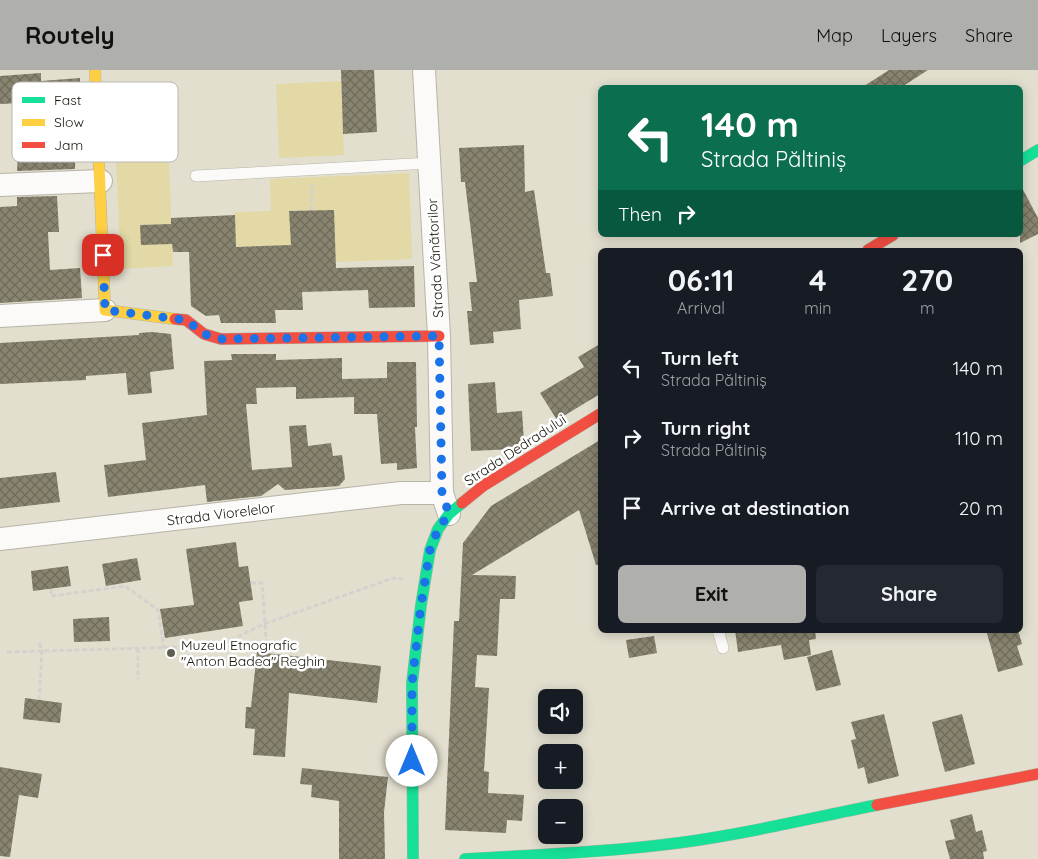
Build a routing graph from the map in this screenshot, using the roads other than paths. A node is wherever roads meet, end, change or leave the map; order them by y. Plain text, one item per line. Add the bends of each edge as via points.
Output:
1 (424, 70) edge
2 (1038, 150) edge
3 (1023, 159) edge
4 (100, 162) edge
5 (430, 163) junction
6 (196, 176) dead end
7 (101, 181) junction
8 (0, 185) edge
9 (890, 237) edge
10 (871, 248) edge
11 (105, 310) junction
12 (0, 316) edge
13 (439, 336) junction
14 (598, 415) edge
15 (442, 493) junction
16 (449, 514) junction
17 (0, 539) edge
18 (719, 633) edge
19 (723, 648) dead end
20 (1038, 774) edge
21 (413, 859) edge
22 (466, 859) edge

1 - 5 street, Strada Vânătorilor
2 - 3 street
4 - 7 street
5 - 6 lane
5 - 13 street, Strada Vânătorilor
7 - 8 street
7 - 11 street
9 - 10 street
11 - 12 street
11 - 13 street via 186,320 204,334 221,339
13 - 15 street, Strada Vânătorilor
14 - 16 street, Strada Dedradului via 497,477
15 - 16 street, Strada Vânătorilor
15 - 17 street, Strada Viorelelor via 401,493
16 - 21 street via 438,529 430,550 412,683
18 - 19 lane
20 - 22 street via 780,826 662,845

